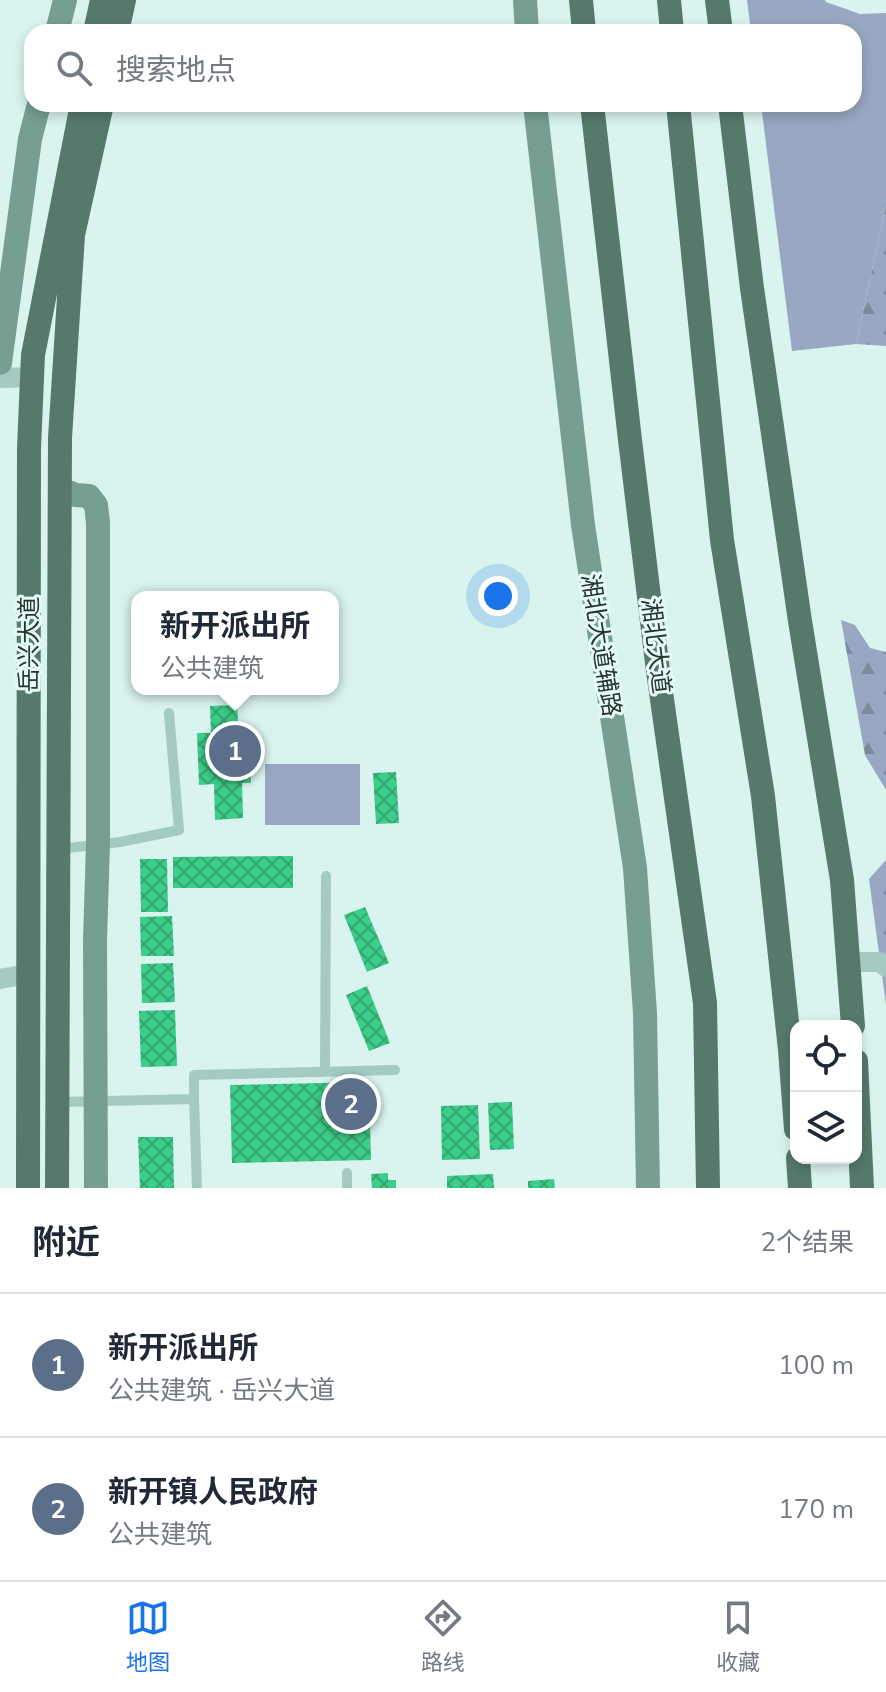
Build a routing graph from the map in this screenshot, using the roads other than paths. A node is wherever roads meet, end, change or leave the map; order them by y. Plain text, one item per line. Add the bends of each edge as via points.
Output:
1 (65, 0) edge
2 (102, 0) edge
3 (124, 0) edge
4 (525, 0) edge
5 (581, 0) edge
6 (669, 0) edge
7 (717, 0) edge
8 (59, 24) edge
9 (97, 24) edge
10 (119, 24) edge
11 (526, 24) edge
12 (583, 24) edge
13 (671, 24) edge
14 (720, 24) edge
15 (37, 112) edge
16 (80, 112) edge
17 (100, 112) edge
18 (536, 112) edge
19 (593, 112) edge
20 (679, 112) edge
21 (731, 112) edge
22 (0, 363) edge
23 (33, 377) junction
24 (0, 378) edge
25 (60, 489) junction
26 (169, 713) dead end
27 (98, 844) junction
28 (59, 849) junction
29 (326, 876) dead end
30 (848, 962) junction
31 (886, 967) edge
32 (28, 974) junction
33 (0, 979) edge
34 (853, 1020) edge
35 (395, 1070) dead end
36 (325, 1072) junction
37 (793, 1092) edge
38 (857, 1092) edge
39 (194, 1099) junction
40 (57, 1102) junction
41 (96, 1102) junction
42 (798, 1164) edge
43 (347, 1173) dead end
44 (28, 1188) edge
45 (57, 1188) edge
46 (96, 1188) edge
47 (197, 1188) edge
48 (347, 1188) edge
49 (648, 1188) edge
50 (708, 1188) edge
51 (800, 1188) edge
52 (862, 1188) edge

1 - 8 main road
2 - 9 main road
3 - 10 main road
4 - 11 main road
5 - 12 main road
6 - 13 main road
7 - 14 main road
15 - 22 main road
16 - 23 main road, 岳兴大道
17 - 25 main road, 岳兴大道 via 73,235
18 - 49 main road, 湘北大道辅路 via 583,525 635,868 645,1013
19 - 50 main road, 湘北大道 via 658,671 705,1003
20 - 37 main road via 722,540 763,796
21 - 30 main road via 795,591 842,880
23 - 24 street
23 - 32 main road, 岳兴大道
25 - 27 main road via 89,496 98,523
25 - 28 main road, 岳兴大道
26 - 27 lane via 179,830
27 - 28 lane
27 - 41 main road
28 - 40 main road, 岳兴大道
29 - 36 lane
30 - 31 street via 880,962
30 - 34 main road
32 - 33 street
32 - 44 main road, 岳兴大道
35 - 36 lane
36 - 39 lane via 194,1075
38 - 52 main road
39 - 41 lane
39 - 47 lane
40 - 41 lane
40 - 45 main road, 岳兴大道
41 - 46 main road
42 - 51 main road
43 - 48 lane

